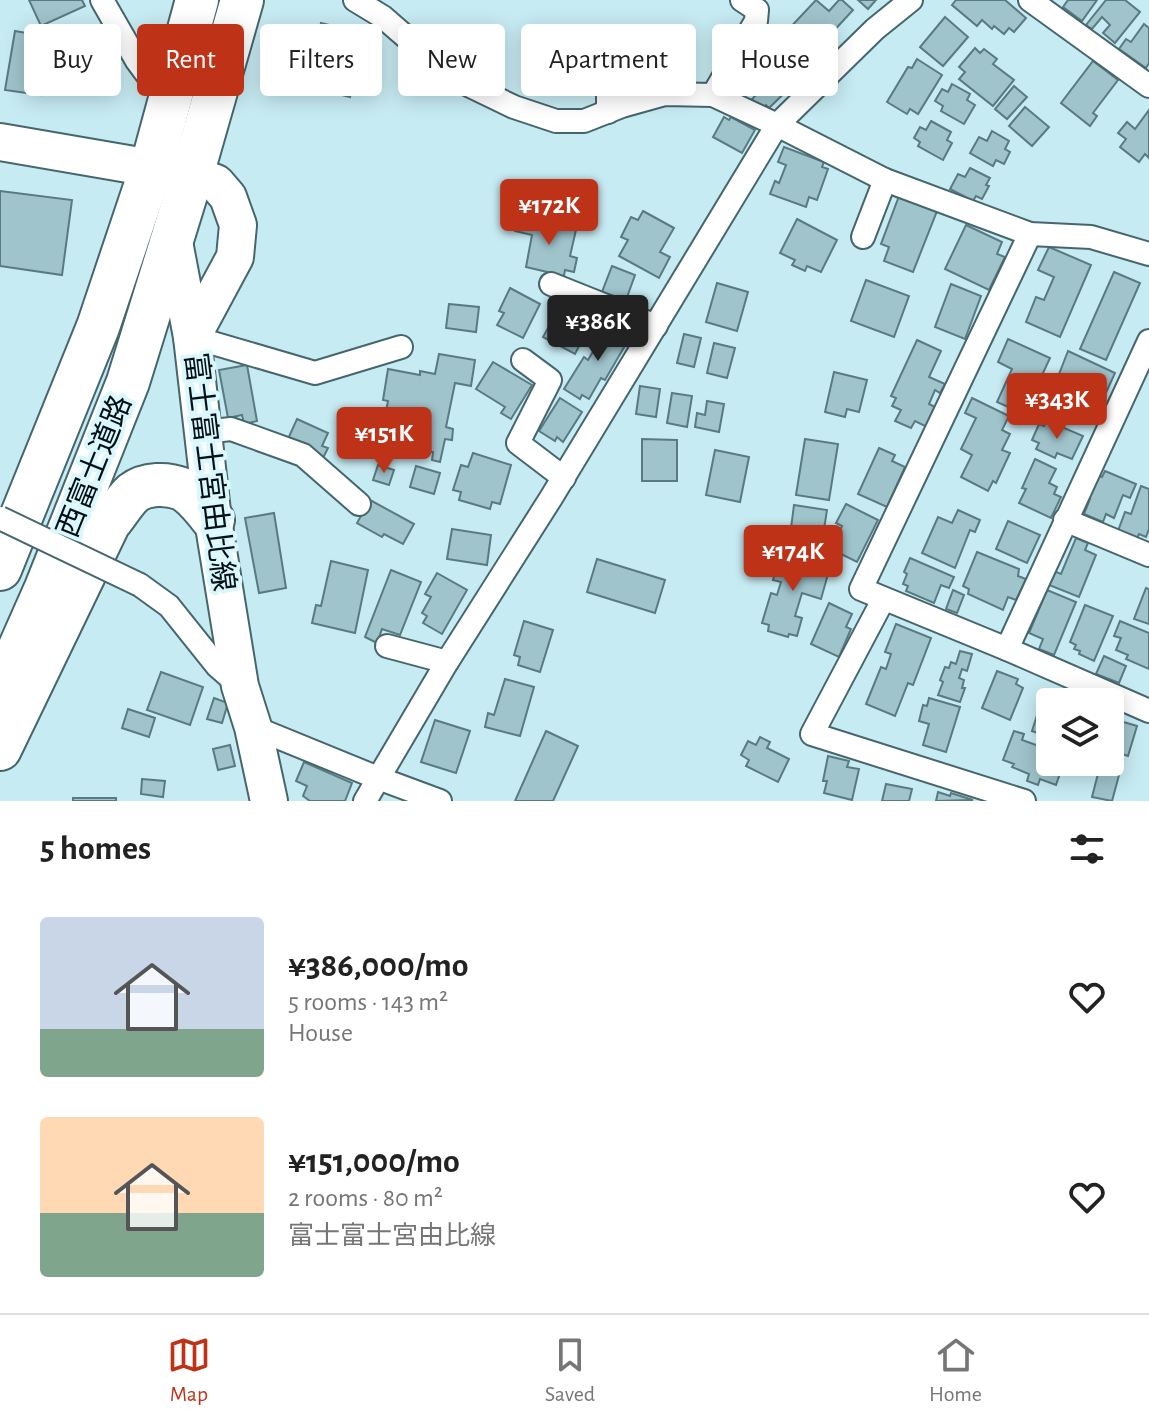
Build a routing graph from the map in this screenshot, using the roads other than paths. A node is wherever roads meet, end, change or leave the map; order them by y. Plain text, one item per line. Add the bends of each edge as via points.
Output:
1 (102, 0) edge
2 (197, 0) edge
3 (242, 0) edge
4 (355, 0) edge
5 (742, 0) edge
6 (911, 0) edge
7 (1030, 0) edge
8 (754, 24) edge
9 (1149, 86) edge
10 (712, 95) edge
11 (608, 96) edge
12 (715, 96) edge
13 (169, 104) junction
14 (608, 112) junction
15 (777, 125) junction
16 (0, 142) edge
17 (151, 169) junction
18 (192, 175) junction
19 (885, 180) junction
20 (1030, 234) junction
21 (173, 235) junction
22 (863, 237) dead end
23 (1149, 254) edge
24 (551, 284) dead end
25 (656, 326) junction
26 (192, 337) junction
27 (1149, 341) edge
28 (401, 347) dead end
29 (523, 360) dead end
30 (203, 432) junction
31 (564, 478) junction
32 (359, 504) dead end
33 (0, 518) edge
34 (213, 520) junction
35 (1065, 520) junction
36 (1149, 555) edge
37 (0, 569) edge
38 (883, 600) junction
39 (387, 646) dead end
40 (1007, 649) junction
41 (447, 662) junction
42 (240, 686) junction
43 (0, 692) edge
44 (1149, 711) edge
45 (253, 727) junction
46 (0, 749) edge
47 (378, 778) junction
48 (269, 801) edge
49 (365, 801) edge
50 (440, 801) edge
51 (1024, 801) edge

1 - 13 street
2 - 13 highway, 西富士道路
3 - 18 highway, 西富士道路
4 - 14 street via 383,17 452,77 514,107 556,121 584,121
5 - 8 street via 757,10
6 - 15 street
7 - 9 street
10 - 14 street via 665,94
11 - 14 street
12 - 15 street
13 - 17 highway, 西富士道路
15 - 19 street
15 - 25 street
16 - 17 main road, 富士富士宮由比線
17 - 18 main road, 富士富士宮由比線
17 - 21 main road
17 - 37 highway, 西富士道路 via 98,327
18 - 21 highway, 西富士道路
18 - 26 main road, 富士富士宮由比線 via 216,183 228,197 238,225 235,257
19 - 20 street
19 - 22 street
20 - 23 street via 1091,237
20 - 38 street via 861,589
21 - 26 main road
21 - 43 highway, 西富士道路 via 128,382
24 - 25 street
25 - 31 street
26 - 28 street via 315,373
26 - 30 main road, 富士富士宮由比線
27 - 35 street
29 - 31 street via 550,380 518,443
30 - 32 street via 231,429 303,455
30 - 34 main road, 富士富士宮由比線
31 - 41 street
33 - 42 street, bridge via 140,585 169,606
34 - 42 main road, 富士富士宮由比線
34 - 46 highway via 182,489 144,486 131,494 109,523
35 - 36 street
35 - 40 street
38 - 40 street
38 - 51 street via 812,734
39 - 41 street
40 - 44 street
41 - 47 street
42 - 45 main road, 富士富士宮由比線
45 - 47 street
45 - 48 main road, 富士富士宮由比線
47 - 49 street
47 - 50 street

